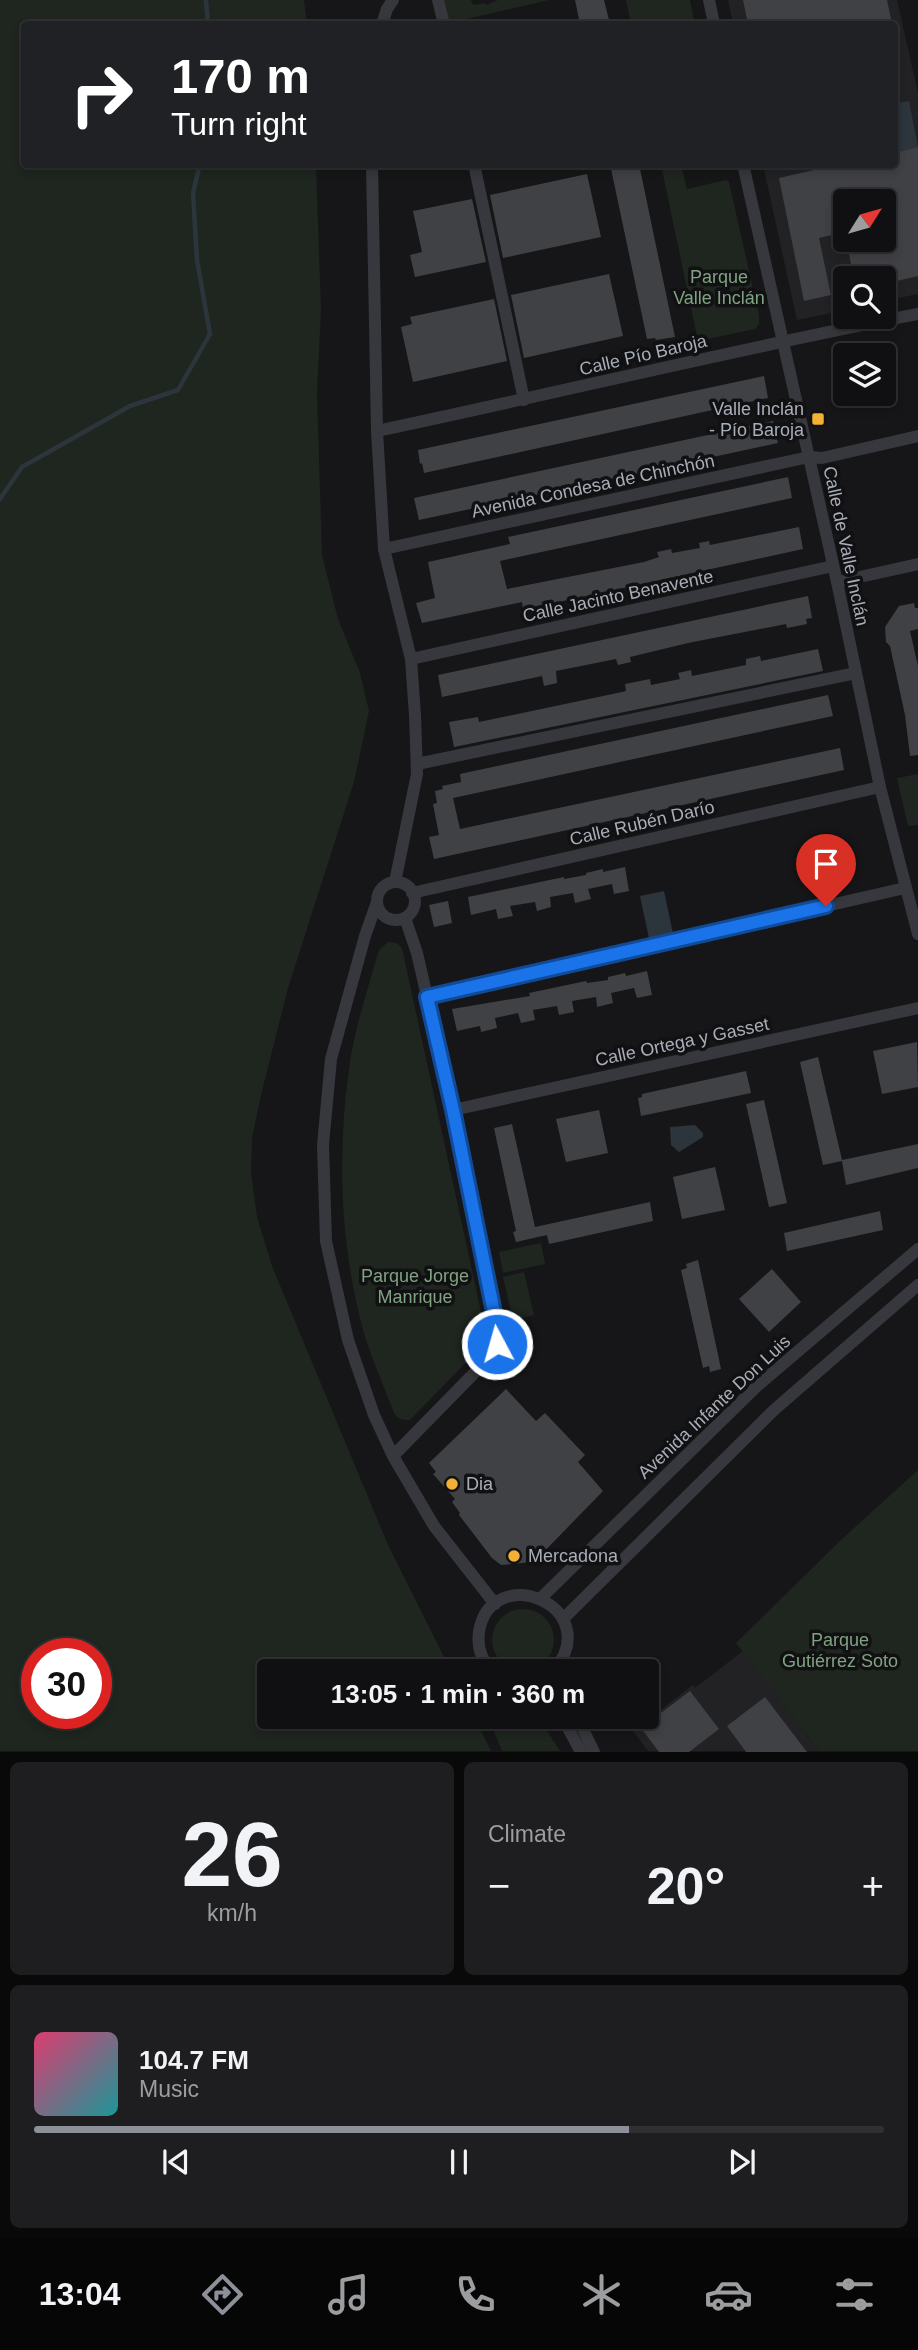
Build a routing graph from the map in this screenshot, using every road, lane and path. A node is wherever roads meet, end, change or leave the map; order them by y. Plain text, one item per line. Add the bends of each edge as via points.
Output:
1 (438, 0) edge
2 (709, 0) edge
3 (388, 3) edge
4 (383, 21) edge
5 (443, 21) edge
6 (713, 21) edge
7 (372, 168) edge
8 (475, 168) edge
9 (744, 168) edge
10 (918, 314) edge
11 (783, 340) junction
12 (524, 400) junction
13 (377, 431) junction
14 (918, 436) edge
15 (809, 457) junction
16 (384, 549) junction
17 (918, 564) edge
18 (833, 566) junction
19 (837, 582) junction
20 (411, 659) junction
21 (856, 673) junction
22 (416, 764) junction
23 (880, 787) junction
24 (395, 882) junction
25 (905, 888) junction
26 (412, 893) junction
27 (377, 902) junction
28 (405, 918) junction
29 (389, 919) junction
30 (918, 934) edge
31 (365, 936) junction
32 (427, 997) junction
33 (918, 1007) edge
34 (453, 1110) junction
35 (918, 1249) edge
36 (918, 1285) edge
37 (393, 1456) junction
38 (541, 1598) junction
39 (495, 1604) junction
40 (562, 1619) junction
41 (484, 1659) edge
42 (562, 1659) edge
43 (569, 1729) edge
44 (583, 1729) edge
45 (581, 1752) edge
46 (594, 1752) edge

1 - 5 street
2 - 6 street
3 - 4 street
7 - 13 street
8 - 12 street
9 - 11 street, Calle de Valle Inclán
10 - 11 street, Calle Pío Baroja
11 - 12 street, Calle Pío Baroja
11 - 15 street, Calle de Valle Inclán
12 - 13 street, Calle Pío Baroja
13 - 16 street
14 - 15 street, Avenida Condesa de Chinchón
15 - 16 street, Avenida Condesa de Chinchón
15 - 18 street, Calle de Valle Inclán
16 - 20 street
17 - 19 street
18 - 19 street, Calle de Valle Inclán
18 - 20 street, Calle Jacinto Benavente
19 - 21 street, Calle de Valle Inclán
20 - 22 street
21 - 22 street
21 - 23 street, Calle de Valle Inclán
22 - 24 street
23 - 25 street, Calle de Valle Inclán
23 - 26 street, Calle Rubén Darío
24 - 26 street
24 - 27 street via 379,890
25 - 30 street, Calle de Valle Inclán
25 - 32 street
26 - 28 street via 414,905
27 - 29 street
27 - 31 street
28 - 29 street
28 - 32 street
29 - 31 street
31 - 37 street via 331,1059 323,1145 326,1241 348,1340
32 - 34 street
33 - 34 street, Calle Ortega y Gasset
34 - 37 street via 497,1344
35 - 38 street, Avenida Infante Don Luis via 756,1387
36 - 40 street via 774,1410
37 - 39 street via 434,1526
38 - 39 street via 517,1595
38 - 40 street
39 - 41 street via 480,1626 478,1639
40 - 42 street via 568,1641
43 - 45 street
44 - 46 street

